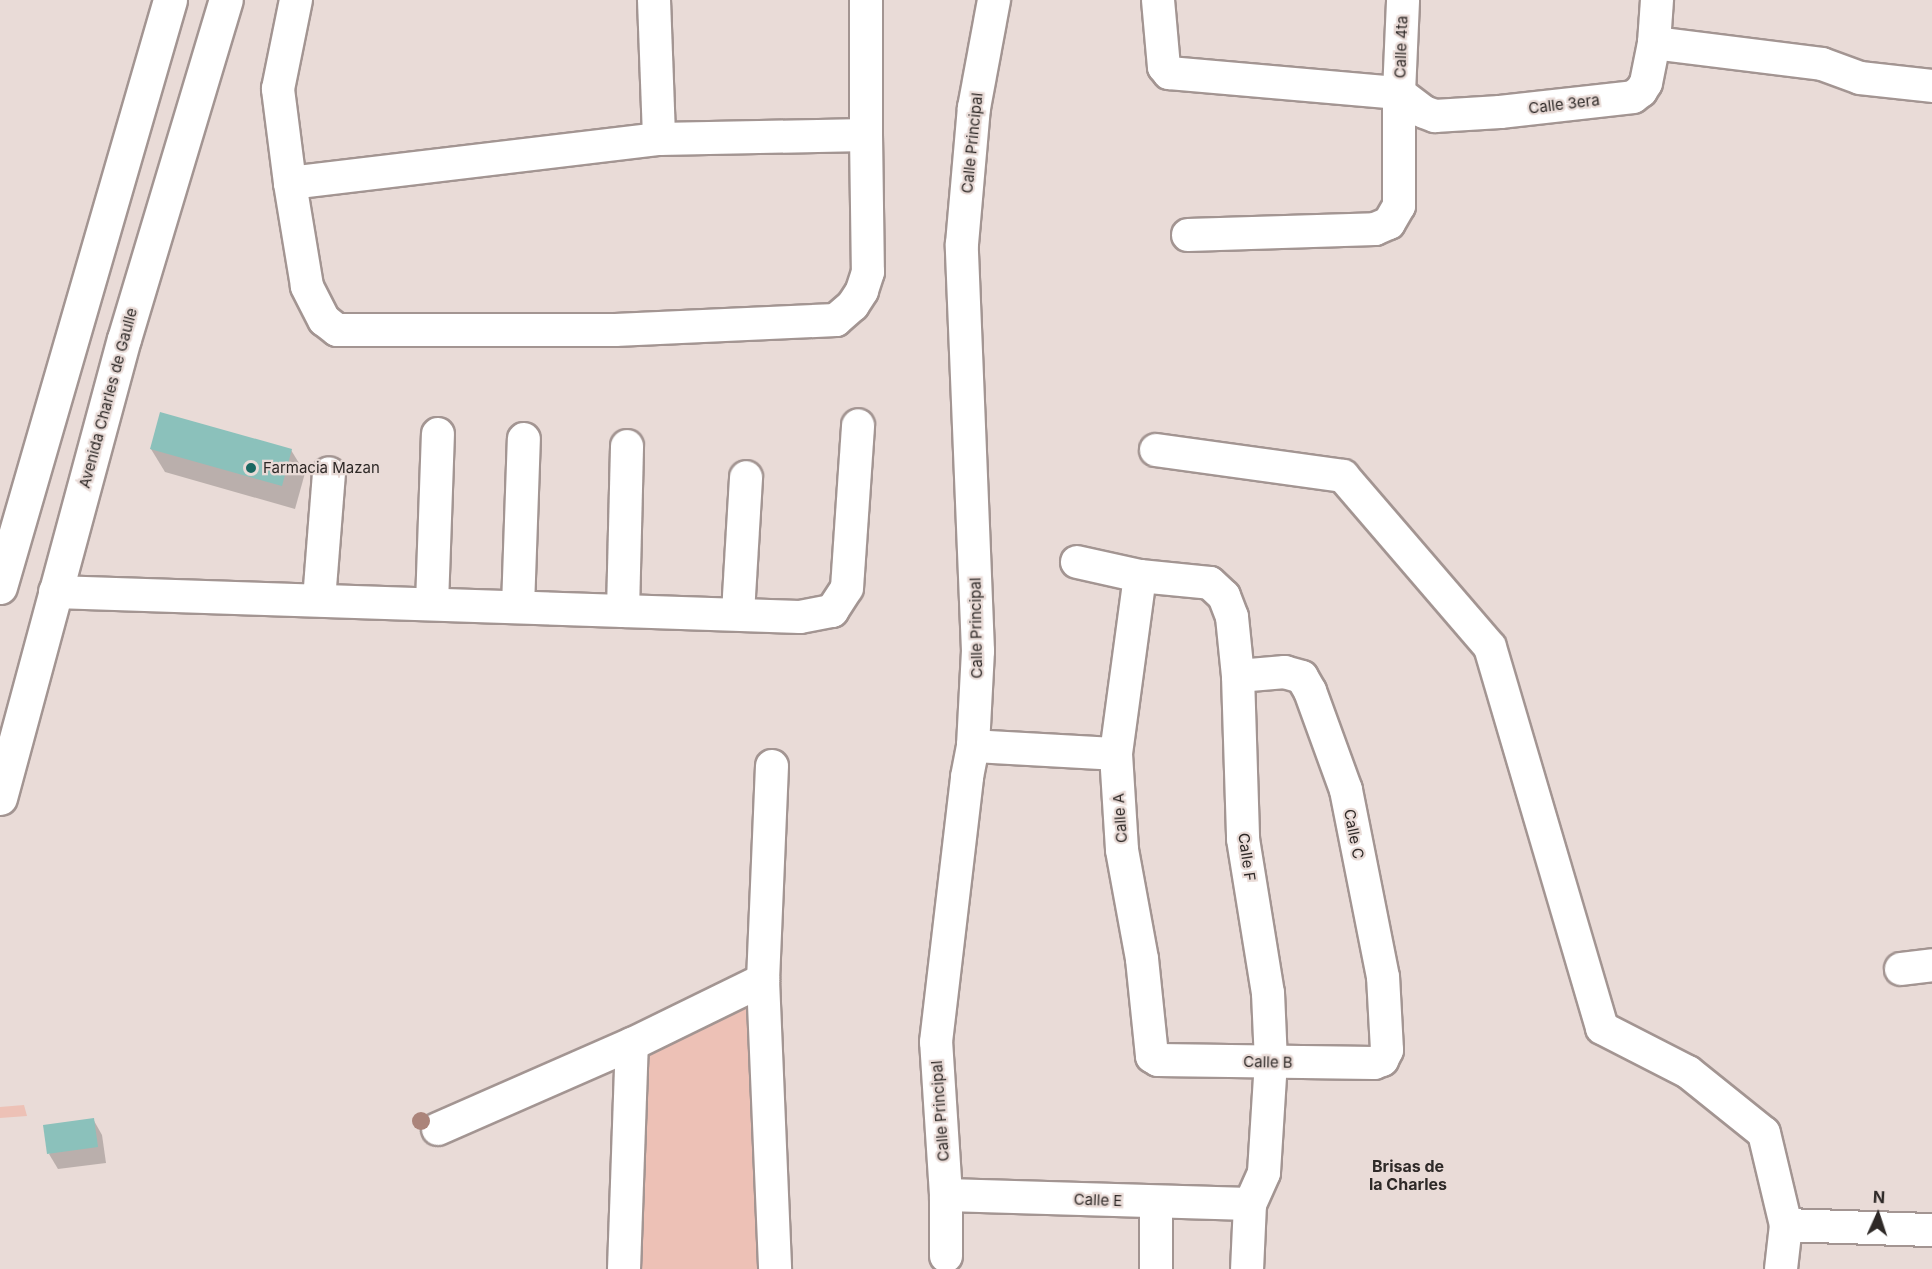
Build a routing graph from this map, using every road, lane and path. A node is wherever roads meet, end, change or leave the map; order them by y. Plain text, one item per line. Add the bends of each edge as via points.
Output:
1 (170, 0) edge
2 (226, 0) edge
3 (297, 0) edge
4 (654, 0) edge
5 (866, 0) edge
6 (994, 0) edge
7 (1158, 0) edge
8 (1403, 0) edge
9 (1658, 0) edge
10 (1654, 43) junction
11 (1932, 86) edge
12 (1399, 93) junction
13 (866, 135) junction
14 (658, 139) junction
15 (290, 183) junction
16 (1188, 235) dead end
17 (858, 426) dead end
18 (438, 434) dead end
19 (524, 439) dead end
20 (627, 446) dead end
21 (1156, 450) dead end
22 (329, 473) dead end
23 (746, 477) dead end
24 (1077, 562) dead end
25 (1140, 576) junction
26 (0, 586) edge
27 (55, 592) junction
28 (320, 600) junction
29 (432, 604) junction
30 (518, 607) junction
31 (623, 611) junction
32 (738, 614) junction
33 (1238, 676) junction
34 (973, 746) junction
35 (1116, 754) junction
36 (772, 766) dead end
37 (0, 798) edge
38 (1932, 965) edge
39 (1901, 969) dead end
40 (763, 980) junction
41 (632, 1044) junction
42 (1154, 1058) joint
43 (1382, 1060) joint
44 (1271, 1061) junction
45 (438, 1129) dead end
46 (946, 1196) junction
47 (1156, 1202) junction
48 (1250, 1204) junction
49 (1786, 1225) junction
50 (1932, 1230) edge
51 (946, 1256) dead end
52 (624, 1269) edge
53 (775, 1269) edge
54 (1156, 1269) edge
55 (1247, 1269) edge
56 (1781, 1269) edge

1 - 26 main road
2 - 27 main road, Avenida Charles de Gaulle via 124,339
3 - 15 street via 278,89
4 - 14 street
5 - 13 street
6 - 34 street, Calle Principal via 974,108 962,244 978,651
7 - 12 street via 1164,67 1169,73
8 - 12 street, Calle 4ta
9 - 10 street, Calle 3era
10 - 11 street via 1822,64 1860,78
10 - 12 street, Calle 3era via 1646,83 1633,97 1444,116 1424,112
12 - 16 street, Calle 4ta via 1399,206 1389,223 1375,229
13 - 14 street
13 - 15 street via 868,272 853,305 836,320 615,330 337,330 324,320 307,286
14 - 15 street
17 - 32 street via 847,588 832,611 800,617
18 - 29 street
19 - 30 street
20 - 31 street
21 - 49 street via 1342,476 1490,647 1602,1028 1689,1072 1764,1132
22 - 28 street
23 - 32 street
24 - 25 street, Calle F
25 - 33 street, Calle F via 1210,584 1224,596 1232,617
25 - 35 street, Calle A
27 - 28 street
27 - 37 main road, Avenida Charles de Gaulle
28 - 29 street
29 - 30 street
30 - 31 street
31 - 32 street
33 - 43 street, Calle C via 1285,672 1302,677 1310,691 1346,790 1383,977 1387,1050
33 - 44 street, Calle F via 1243,839 1268,993
34 - 35 street
34 - 46 street, Calle Principal via 936,1042
35 - 42 street, Calle A via 1122,850 1142,959 1150,1051
36 - 40 street
38 - 39 street
40 - 41 street
40 - 53 street
41 - 45 street
41 - 52 street
42 - 44 street, Calle B
43 - 44 street, Calle B
44 - 48 street, Calle F via 1264,1173
46 - 47 street, Calle E
46 - 51 street, Calle Principal
47 - 48 street, Calle E
47 - 54 street
48 - 55 street, Calle F
49 - 50 street
49 - 56 street

